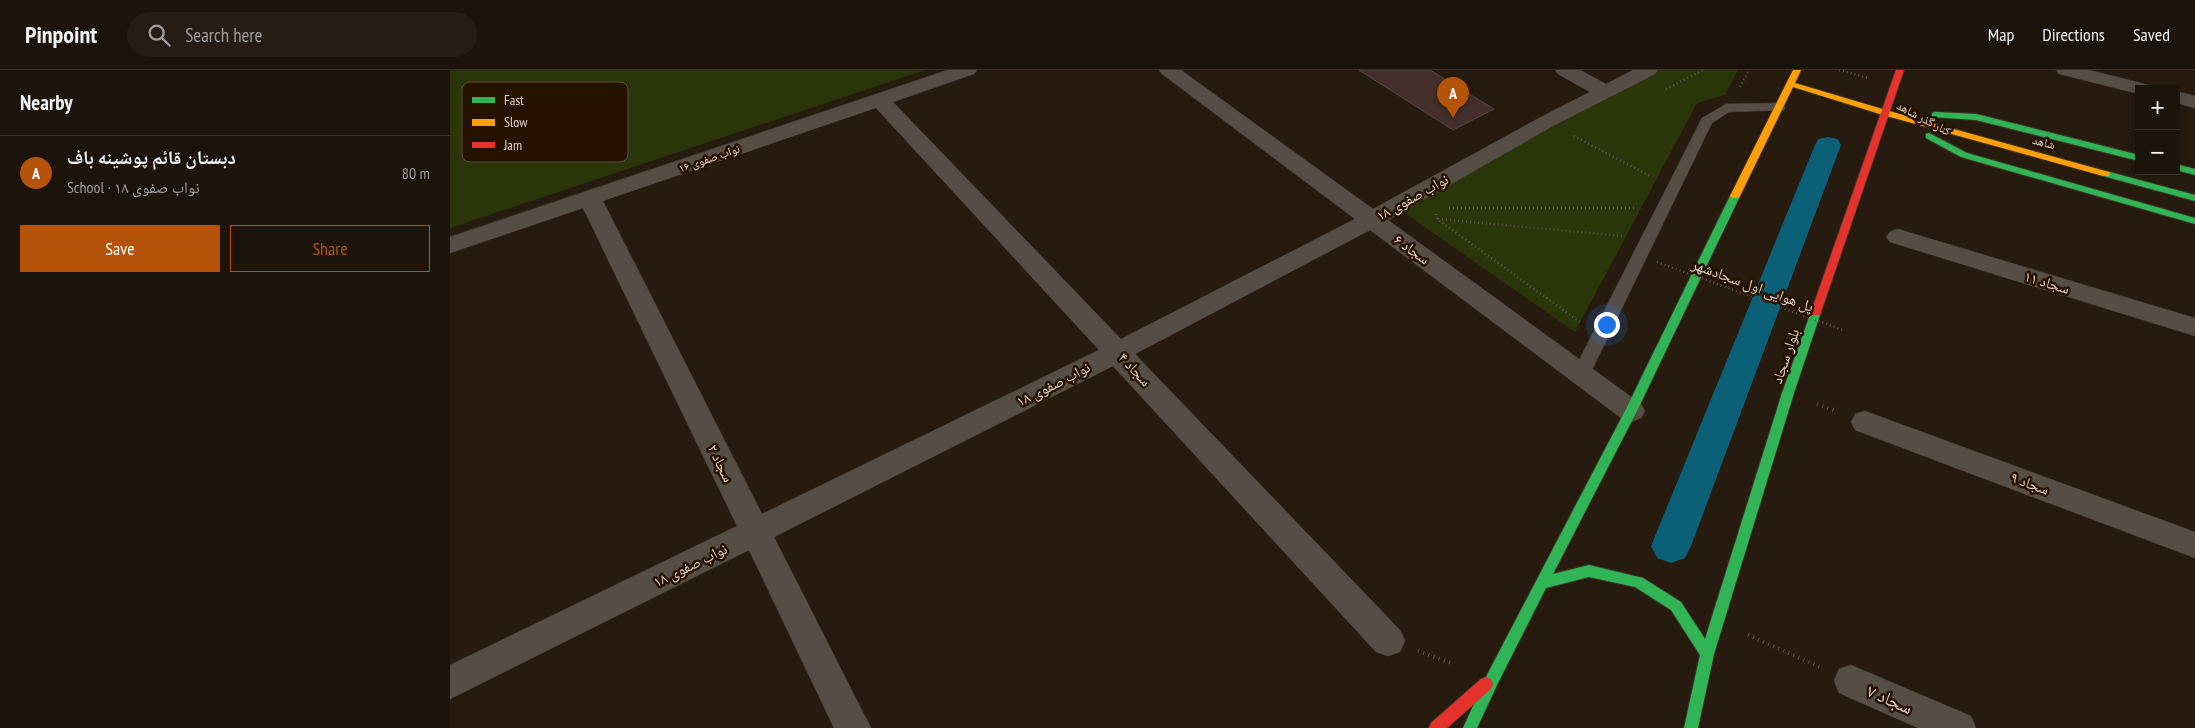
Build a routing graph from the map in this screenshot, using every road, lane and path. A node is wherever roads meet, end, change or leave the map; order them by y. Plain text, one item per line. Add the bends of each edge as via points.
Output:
1 (967, 70) edge
2 (1169, 70) edge
3 (1565, 70) edge
4 (1703, 70) edge
5 (1797, 70) edge
6 (1900, 70) edge
7 (2066, 70) edge
8 (1654, 81) edge
9 (1790, 84) junction
10 (2135, 87) edge
11 (1606, 92) junction
12 (2180, 98) edge
13 (880, 100) junction
14 (2195, 102) edge
15 (1779, 107) junction
16 (1886, 113) junction
17 (1546, 122) junction
18 (1584, 133) dead end
19 (1575, 137) junction
20 (1566, 142) dead end
21 (2135, 157) edge
22 (2180, 168) edge
23 (2195, 172) edge
24 (1673, 188) junction
25 (590, 198) junction
26 (2195, 198) edge
27 (1435, 208) dead end
28 (1445, 208) dead end
29 (1663, 208) junction
30 (1372, 219) junction
31 (1437, 219) junction
32 (2195, 221) edge
33 (1898, 237) dead end
34 (1648, 238) junction
35 (450, 245) edge
36 (1656, 262) dead end
37 (2195, 326) edge
38 (1843, 330) dead end
39 (1599, 336) junction
40 (1118, 352) junction
41 (1581, 374) junction
42 (1788, 393) junction
43 (1631, 411) junction
44 (1865, 422) joint
45 (756, 533) junction
46 (2195, 545) edge
47 (1542, 584) junction
48 (1718, 622) junction
49 (1388, 641) joint
50 (1707, 654) junction
51 (1493, 678) junction
52 (1851, 681) joint
53 (450, 683) edge
54 (853, 728) edge
55 (1436, 728) edge
56 (1470, 728) edge
57 (1691, 728) edge
58 (1958, 728) edge

1 - 13 street, نواب صفوی ۱۶
2 - 30 street, سجاد ۶
3 - 11 street
4 - 8 path
5 - 9 main road
6 - 16 main road, بلوار سجاد
7 - 10 street
8 - 11 street, نواب صفوی ۱۸
9 - 15 main road
9 - 16 main road
11 - 17 street, نواب صفوی ۱۸
12 - 14 street
13 - 25 street, نواب صفوی ۱۶
13 - 40 street, سجاد ۴
15 - 24 lane via 1726,108 1707,121
15 - 43 main road
16 - 21 main road, کنار گذر شاهد via 1976,117
16 - 26 main road, شاهد
16 - 32 main road, کنار گذر شاهد via 1964,155
16 - 42 main road, بلوار سجاد
17 - 19 path
17 - 30 street, نواب صفوی ۱۸
18 - 19 path
19 - 20 path
19 - 24 path
22 - 23 main road
24 - 29 lane
25 - 35 street, نواب صفوی ۱۶
25 - 45 street, سجاد ۲
27 - 31 path
28 - 29 path
29 - 34 lane
30 - 40 street, نواب صفوی ۱۸
30 - 41 street, سجاد ۶
31 - 34 path
31 - 39 path
33 - 37 street, سجاد ۱۱
34 - 39 lane
36 - 38 path, پل هوایی اول سجادشهر, bridge
39 - 41 lane
40 - 45 street, نواب صفوی ۱۸
40 - 49 street, سجاد ۴
41 - 43 street, سجاد ۶
42 - 44 path
42 - 48 main road, بلوار سجاد
43 - 47 main road
44 - 46 street, سجاد ۹
45 - 53 street, نواب صفوی ۱۸
45 - 54 street, سجاد ۲
47 - 50 main road via 1589,570 1638,582 1676,606
47 - 51 main road
48 - 50 main road, بلوار سجاد
48 - 52 path
49 - 51 path
50 - 57 main road, بلوار سجاد
51 - 55 main road
51 - 56 main road
52 - 58 street, سجاد ۷

